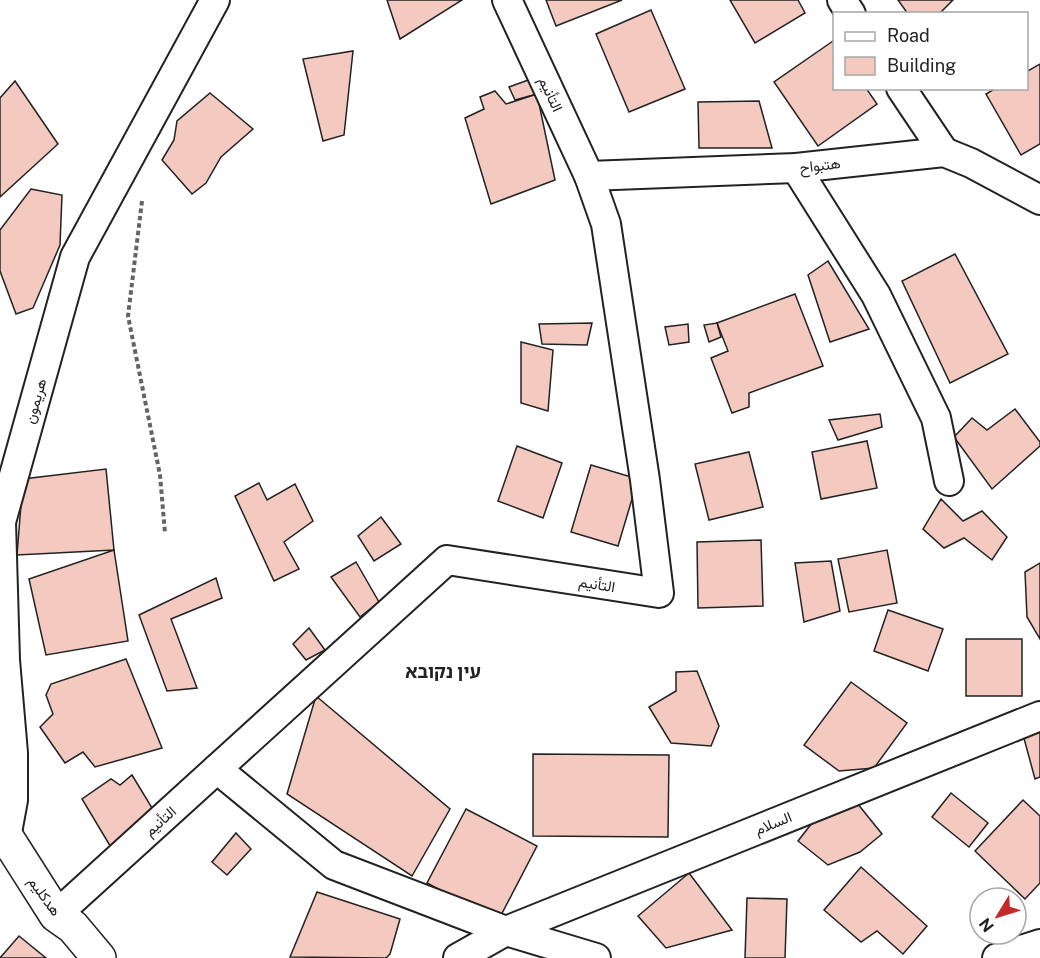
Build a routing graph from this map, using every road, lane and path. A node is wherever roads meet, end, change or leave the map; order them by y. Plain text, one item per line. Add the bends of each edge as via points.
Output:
1 (215, 0) edge
2 (507, 0) edge
3 (902, 90) edge
4 (944, 152) junction
5 (796, 168) junction
6 (589, 176) junction
7 (143, 197) dead end
8 (1040, 200) edge
9 (949, 481) dead end
10 (165, 533) dead end
11 (1040, 716) edge
12 (217, 769) junction
13 (3, 832) edge
14 (56, 915) junction
15 (506, 932) junction
16 (1040, 944) edge
17 (99, 958) edge
18 (458, 958) edge
19 (596, 958) edge
20 (998, 958) edge

1 - 13 street, هريمون via 75,257 2,522 13,800
2 - 6 street, التأنيم
3 - 4 street
4 - 5 street, هتبواح
4 - 8 street, هتبواح via 971,162
5 - 6 street, هتبواح
5 - 9 street via 876,295 936,418
6 - 12 street, التأنيم via 606,224 659,593 447,560
7 - 10 path via 128,316 160,475
11 - 15 street, السلام
12 - 14 street, التأنيم
12 - 15 street via 334,865
13 - 14 street, هدكليم
14 - 17 street, هدكليم via 73,927
15 - 18 street, السلام
15 - 19 street
16 - 20 street

